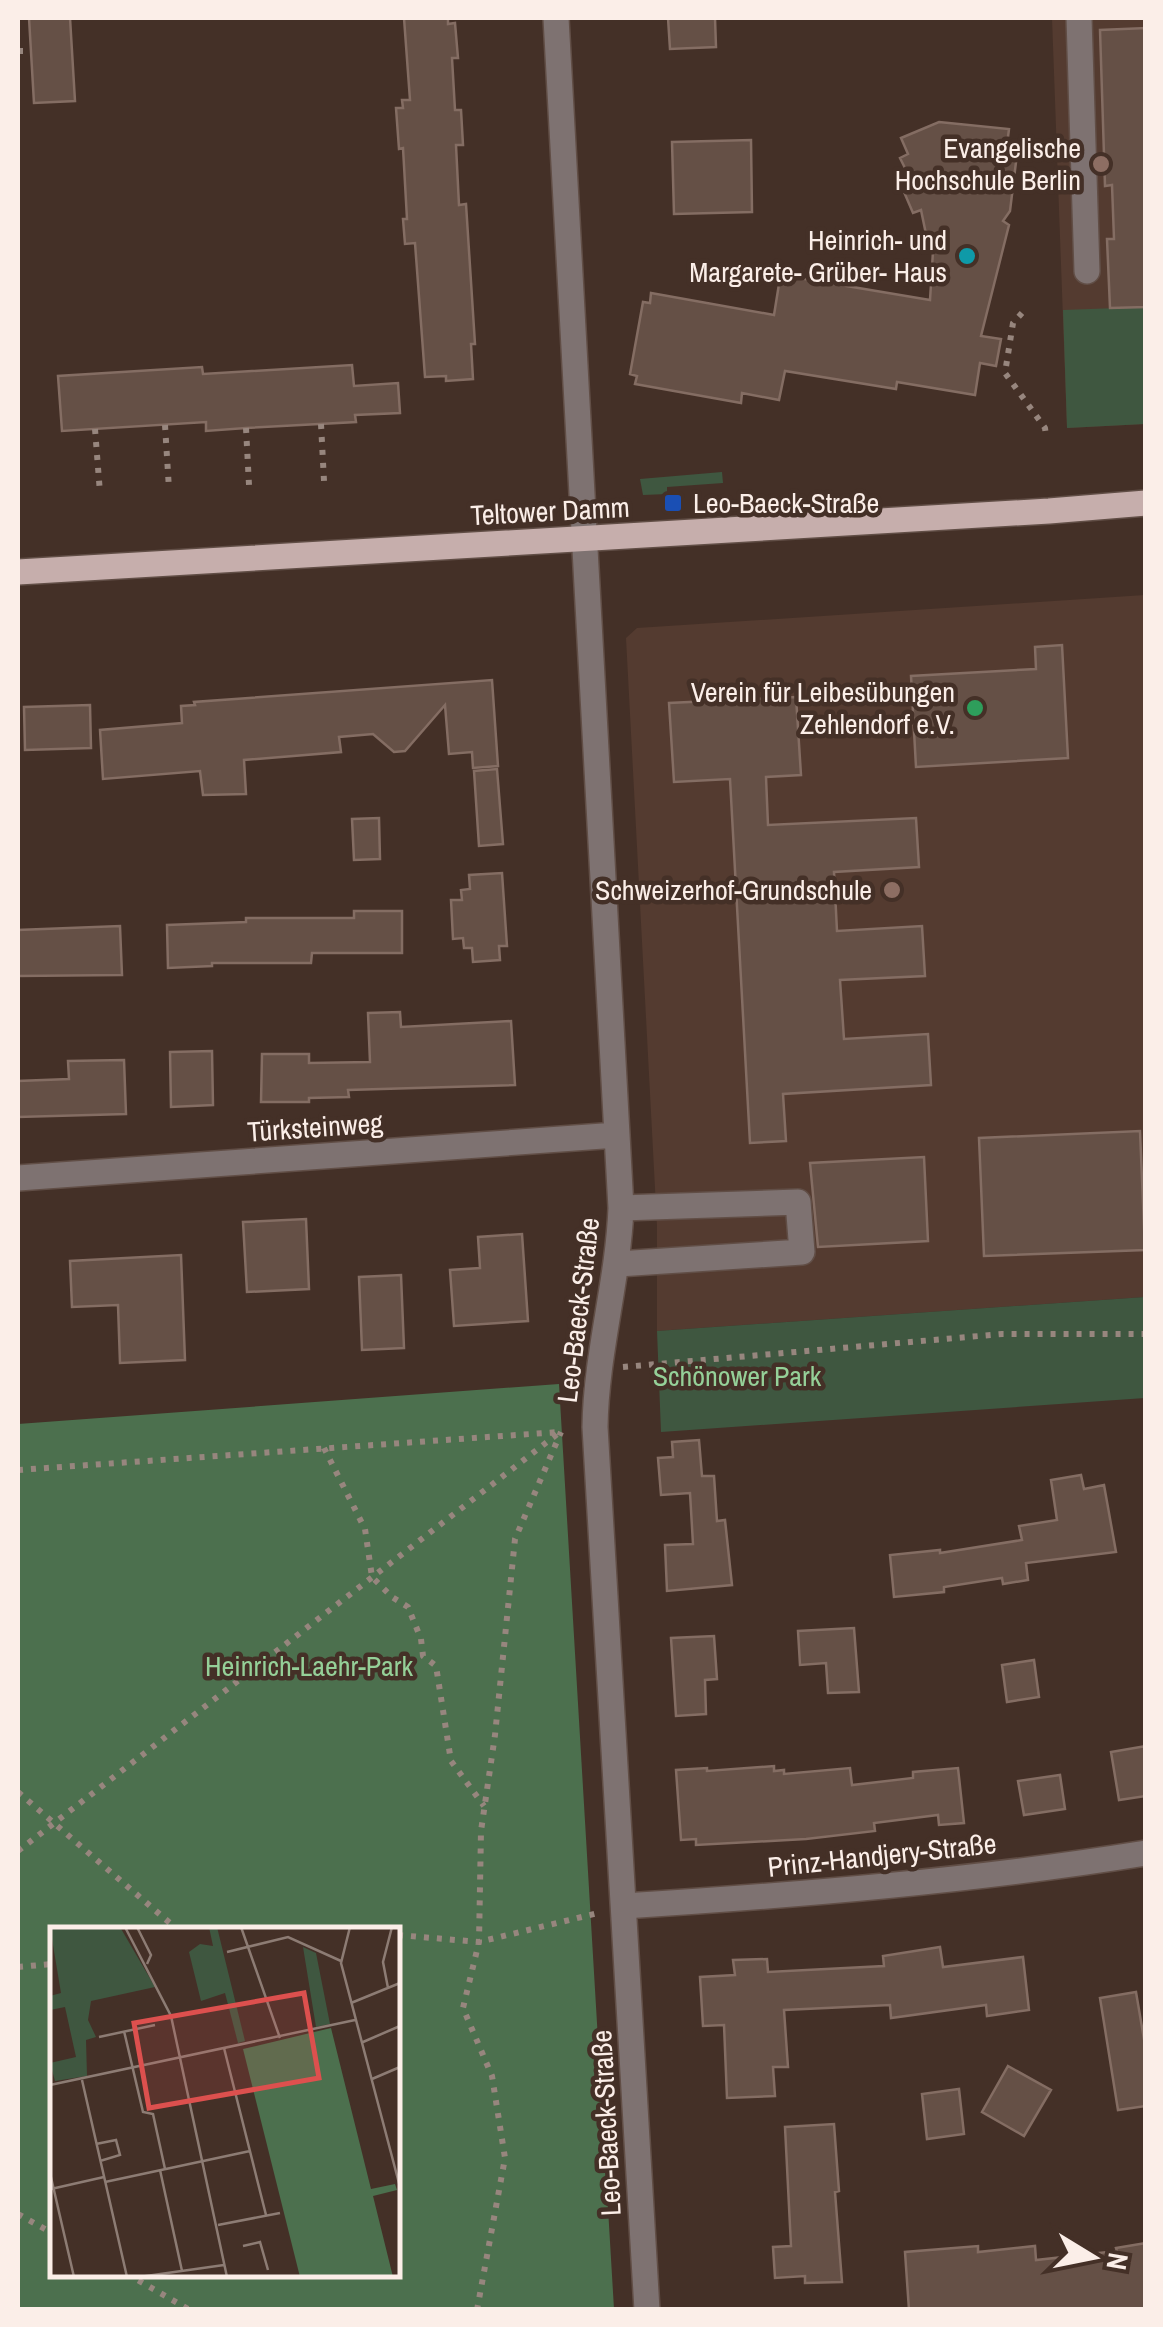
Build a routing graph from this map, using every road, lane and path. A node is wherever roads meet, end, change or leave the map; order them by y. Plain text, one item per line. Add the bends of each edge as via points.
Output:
1 (556, 18) edge
2 (1079, 18) edge
3 (18, 51) edge
4 (31, 51) dead end
5 (1087, 270) dead end
6 (1022, 313) dead end
7 (321, 424) dead end
8 (165, 425) dead end
9 (246, 428) dead end
10 (96, 429) dead end
11 (1046, 436) dead end
12 (324, 481) dead end
13 (249, 485) dead end
14 (169, 490) dead end
15 (100, 493) dead end
16 (1146, 503) edge
17 (586, 539) junction
18 (18, 572) edge
19 (617, 1135) junction
20 (18, 1178) edge
21 (621, 1208) junction
22 (618, 1264) junction
23 (1146, 1334) edge
24 (598, 1369) junction
25 (595, 1427) junction
26 (561, 1432) junction
27 (324, 1448) junction
28 (18, 1470) edge
29 (372, 1577) junction
30 (18, 1792) edge
31 (484, 1807) junction
32 (54, 1823) junction
33 (18, 1851) edge
34 (1146, 1853) edge
35 (612, 1910) junction
36 (175, 1927) edge
37 (400, 1935) edge
38 (479, 1942) junction
39 (50, 1964) edge
40 (18, 1967) edge
41 (18, 2214) edge
42 (50, 2232) edge
43 (132, 2277) edge
44 (190, 2310) edge
45 (477, 2310) edge
46 (647, 2310) edge

1 - 17 street, Leo-Baeck-Straße
2 - 5 street
3 - 4 path
6 - 11 path via 1012,322 1005,373
7 - 12 path
8 - 14 path
9 - 13 path
10 - 15 path
16 - 17 main road, Teltower Damm
17 - 18 main road, Teltower Damm
17 - 19 street, Leo-Baeck-Straße
19 - 20 street, Türksteinweg
19 - 21 street, Leo-Baeck-Straße
21 - 22 street, Leo-Baeck-Straße
21 - 22 street via 798,1202 802,1252
22 - 24 street, Leo-Baeck-Straße
23 - 24 path via 1002,1334
24 - 25 street, Leo-Baeck-Straße
25 - 26 path
25 - 35 street, Leo-Baeck-Straße
26 - 27 path
26 - 29 path
26 - 31 path via 514,1540
27 - 28 path
27 - 29 path via 364,1529
29 - 31 path via 408,1607 423,1656 436,1666 451,1761
29 - 32 path
30 - 32 path
31 - 38 path
32 - 33 path
32 - 36 path
34 - 35 street, Prinz-Handjery-Straße via 864,1890
35 - 38 path
35 - 46 street, Leo-Baeck-Straße
37 - 38 path
38 - 45 path via 463,2008 492,2076 504,2158
39 - 40 path
41 - 42 path
43 - 44 path

